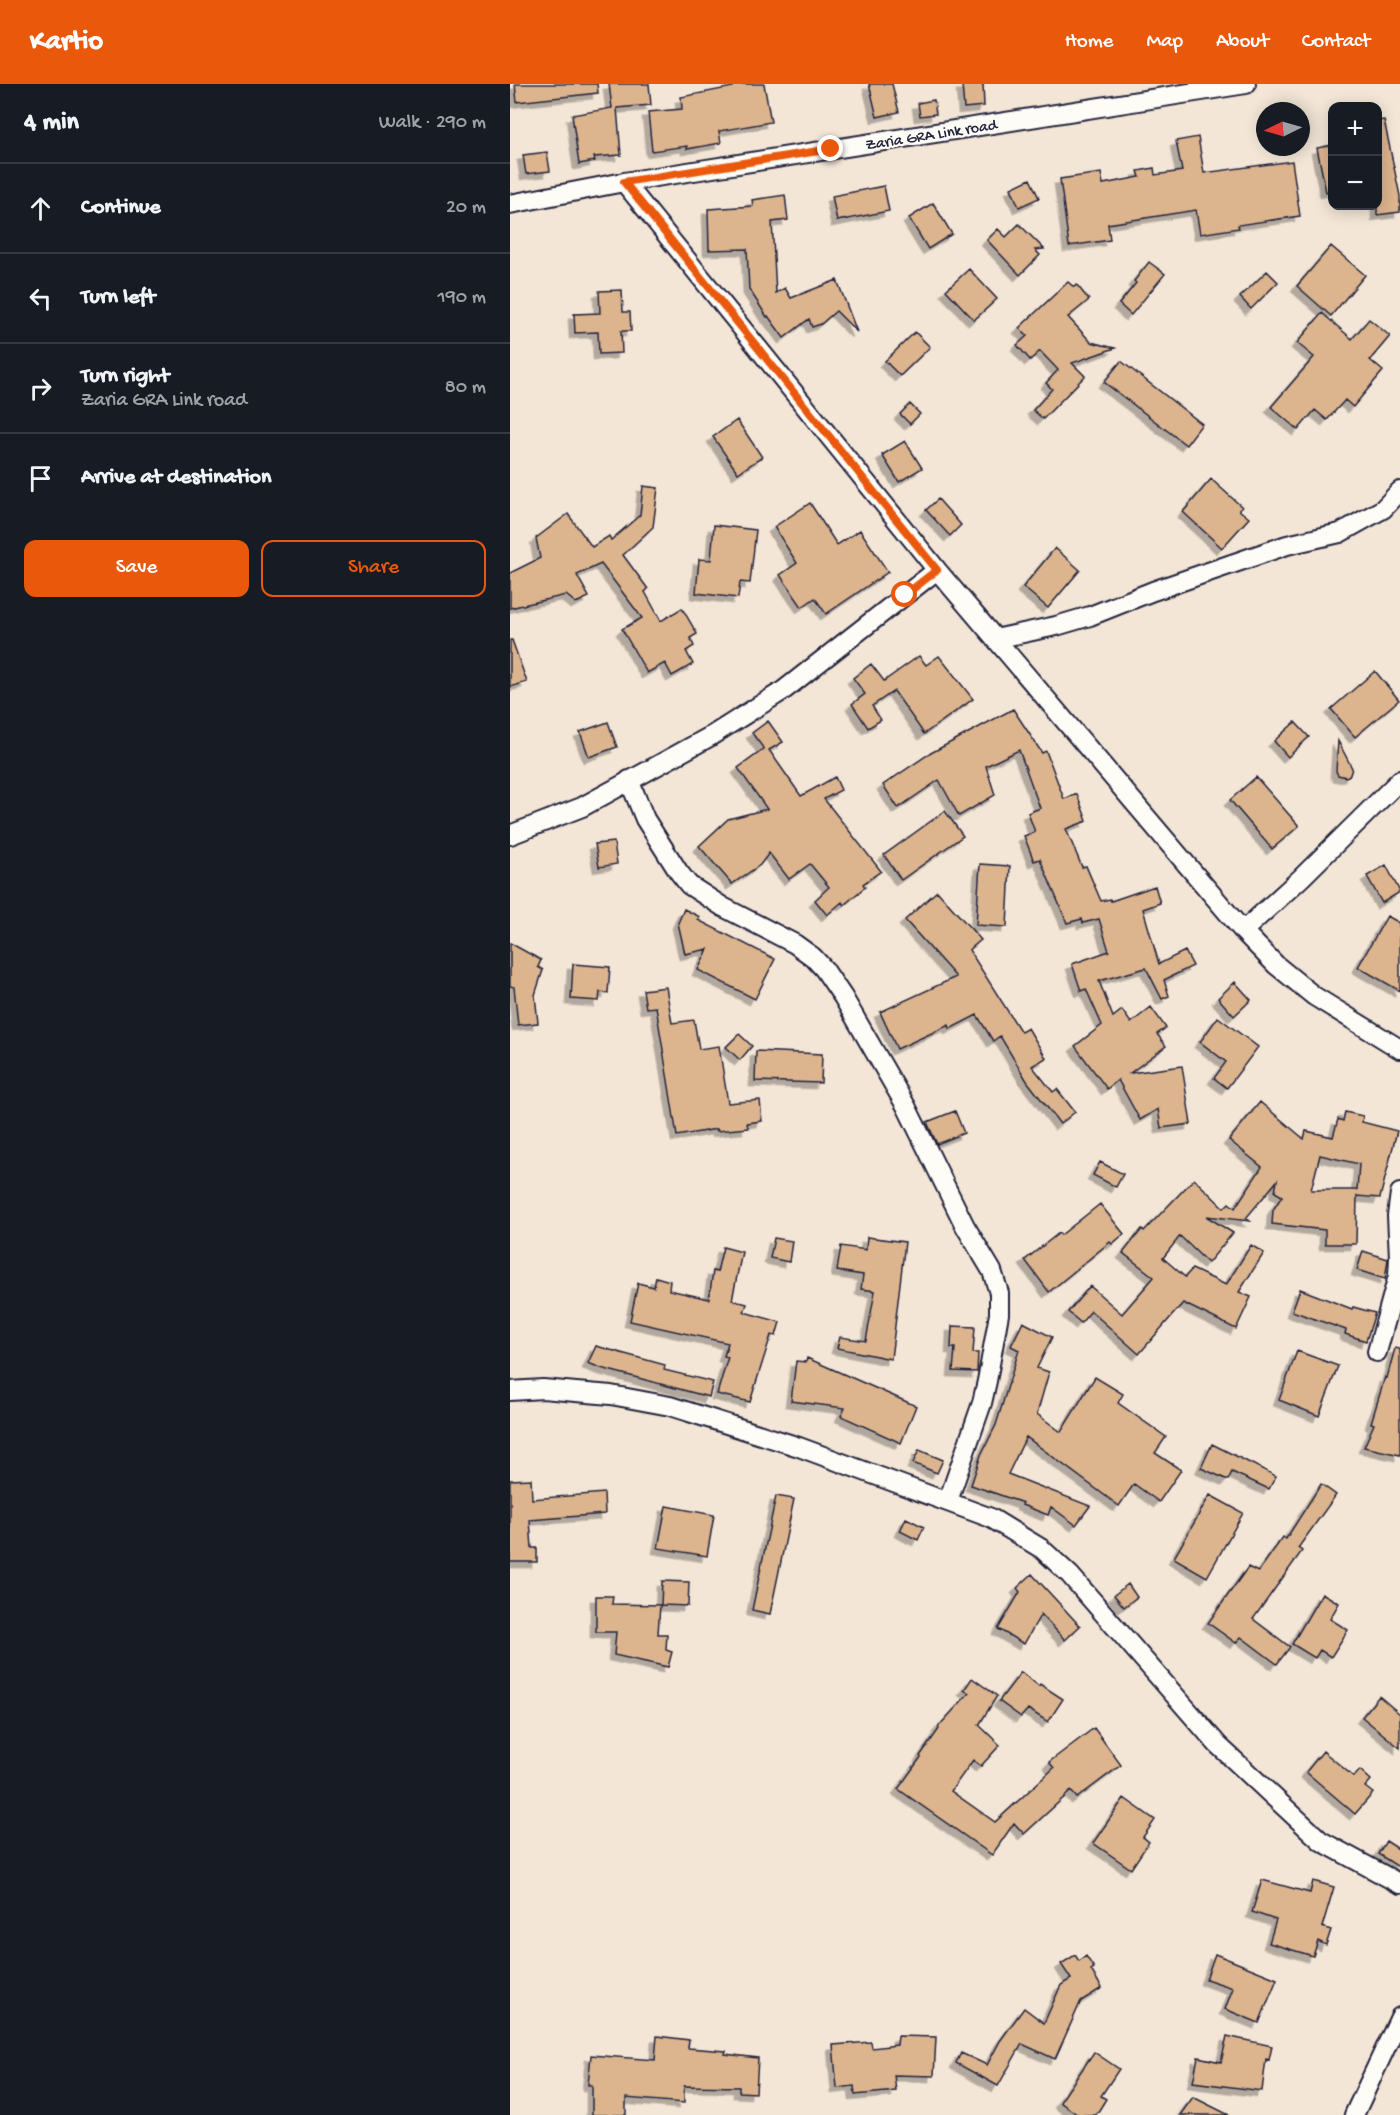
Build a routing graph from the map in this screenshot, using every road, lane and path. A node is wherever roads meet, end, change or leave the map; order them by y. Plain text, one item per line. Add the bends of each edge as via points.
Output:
1 (1246, 84) edge
2 (624, 182) junction
3 (510, 204) edge
4 (1400, 491) edge
5 (937, 570) junction
6 (995, 639) junction
7 (629, 780) junction
8 (1400, 780) edge
9 (510, 835) edge
10 (1243, 931) junction
11 (1400, 1049) edge
12 (1400, 1193) edge
13 (1377, 1352) dead end
14 (510, 1391) edge
15 (948, 1502) junction
16 (1400, 1884) edge
17 (1400, 2017) edge
18 (1354, 2115) edge

1 - 2 street, Zaria GRA Link road
2 - 3 street, Zaria GRA Link road
2 - 5 street
4 - 6 street via 1383,509 1340,533 1287,545 1090,616
5 - 6 street
5 - 7 street via 784,690 711,736
6 - 10 street
7 - 9 street via 582,807
7 - 15 street via 645,819 689,885 795,944 824,969 906,1106 965,1226 992,1271 999,1293 999,1314 987,1381
8 - 10 street
10 - 11 street via 1314,996
12 - 13 street via 1398,1276
14 - 15 street via 543,1389 611,1395 670,1406 799,1447
15 - 16 street via 991,1518 1042,1549 1094,1600 1235,1761 1321,1841
17 - 18 street

